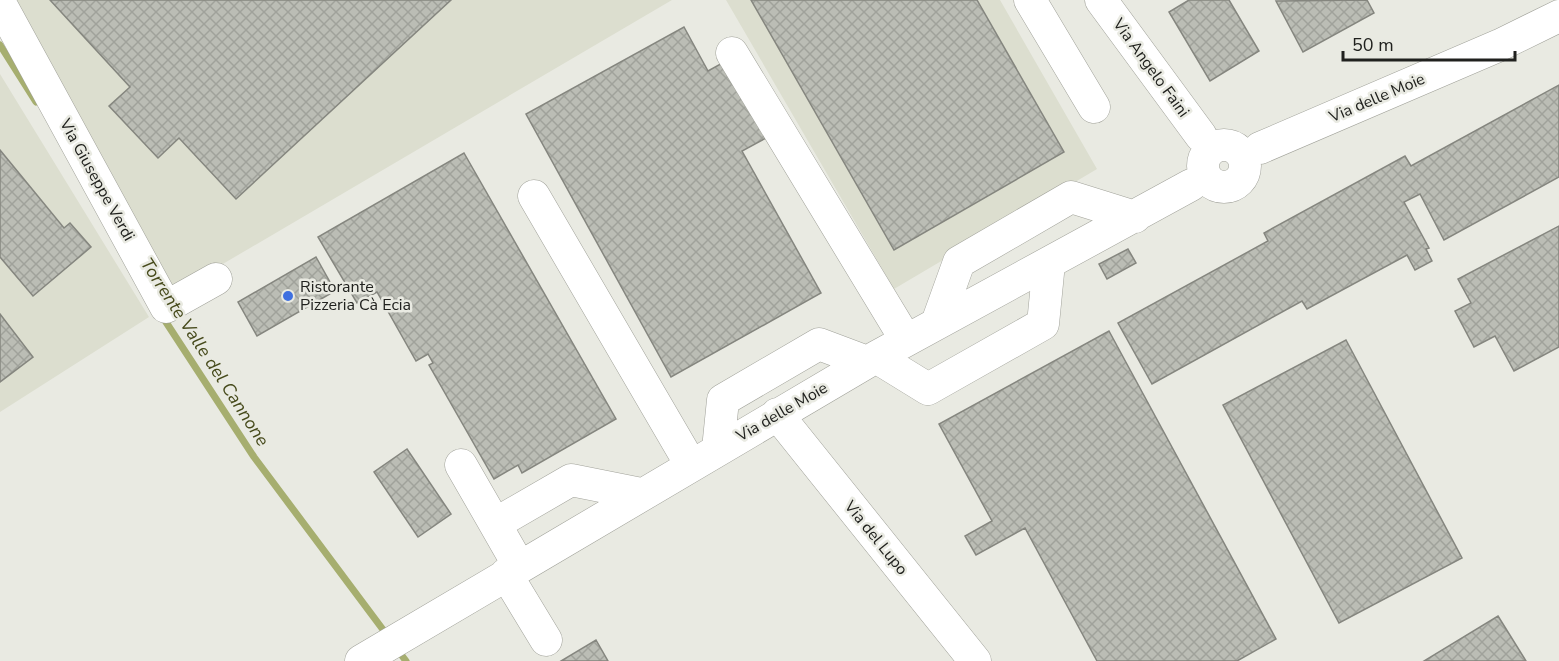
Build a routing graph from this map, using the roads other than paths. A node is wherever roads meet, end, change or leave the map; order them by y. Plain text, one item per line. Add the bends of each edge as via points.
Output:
1 (1030, 0) edge
2 (1101, 0) edge
3 (0, 3) edge
4 (1559, 16) edge
5 (732, 53) dead end
6 (1094, 107) dead end
7 (1219, 160) junction
8 (534, 196) dead end
9 (1135, 217) junction
10 (1049, 263) junction
11 (216, 279) dead end
12 (937, 323) junction
13 (906, 340) junction
14 (872, 360) junction
15 (777, 414) junction
16 (718, 449) junction
17 (461, 465) dead end
18 (691, 465) junction
19 (641, 494) junction
20 (495, 524) junction
21 (513, 570) junction
22 (546, 640) dead end
23 (382, 648) edge
24 (975, 661) edge

1 - 6 street
2 - 7 street, Via Angelo Faini
3 - 11 street, Via Giuseppe Verdi via 166,307
4 - 7 street, Via delle Moie via 1500,45
5 - 13 street
7 - 9 street, Via delle Moie
8 - 18 street
9 - 10 street, Via delle Moie
9 - 12 street via 1071,197 959,262
10 - 12 street, Via delle Moie
10 - 14 street via 1043,324 928,389
12 - 13 street, Via delle Moie
13 - 14 street, Via delle Moie
14 - 15 street, Via delle Moie
14 - 16 street via 819,344 723,400
15 - 16 street, Via delle Moie
15 - 24 street, Via del Lupo
16 - 18 street, Via delle Moie
17 - 20 street
18 - 19 street, Via delle Moie
19 - 20 street via 571,480
19 - 21 street, Via delle Moie
20 - 21 street
21 - 22 street
21 - 23 street, Via delle Moie

